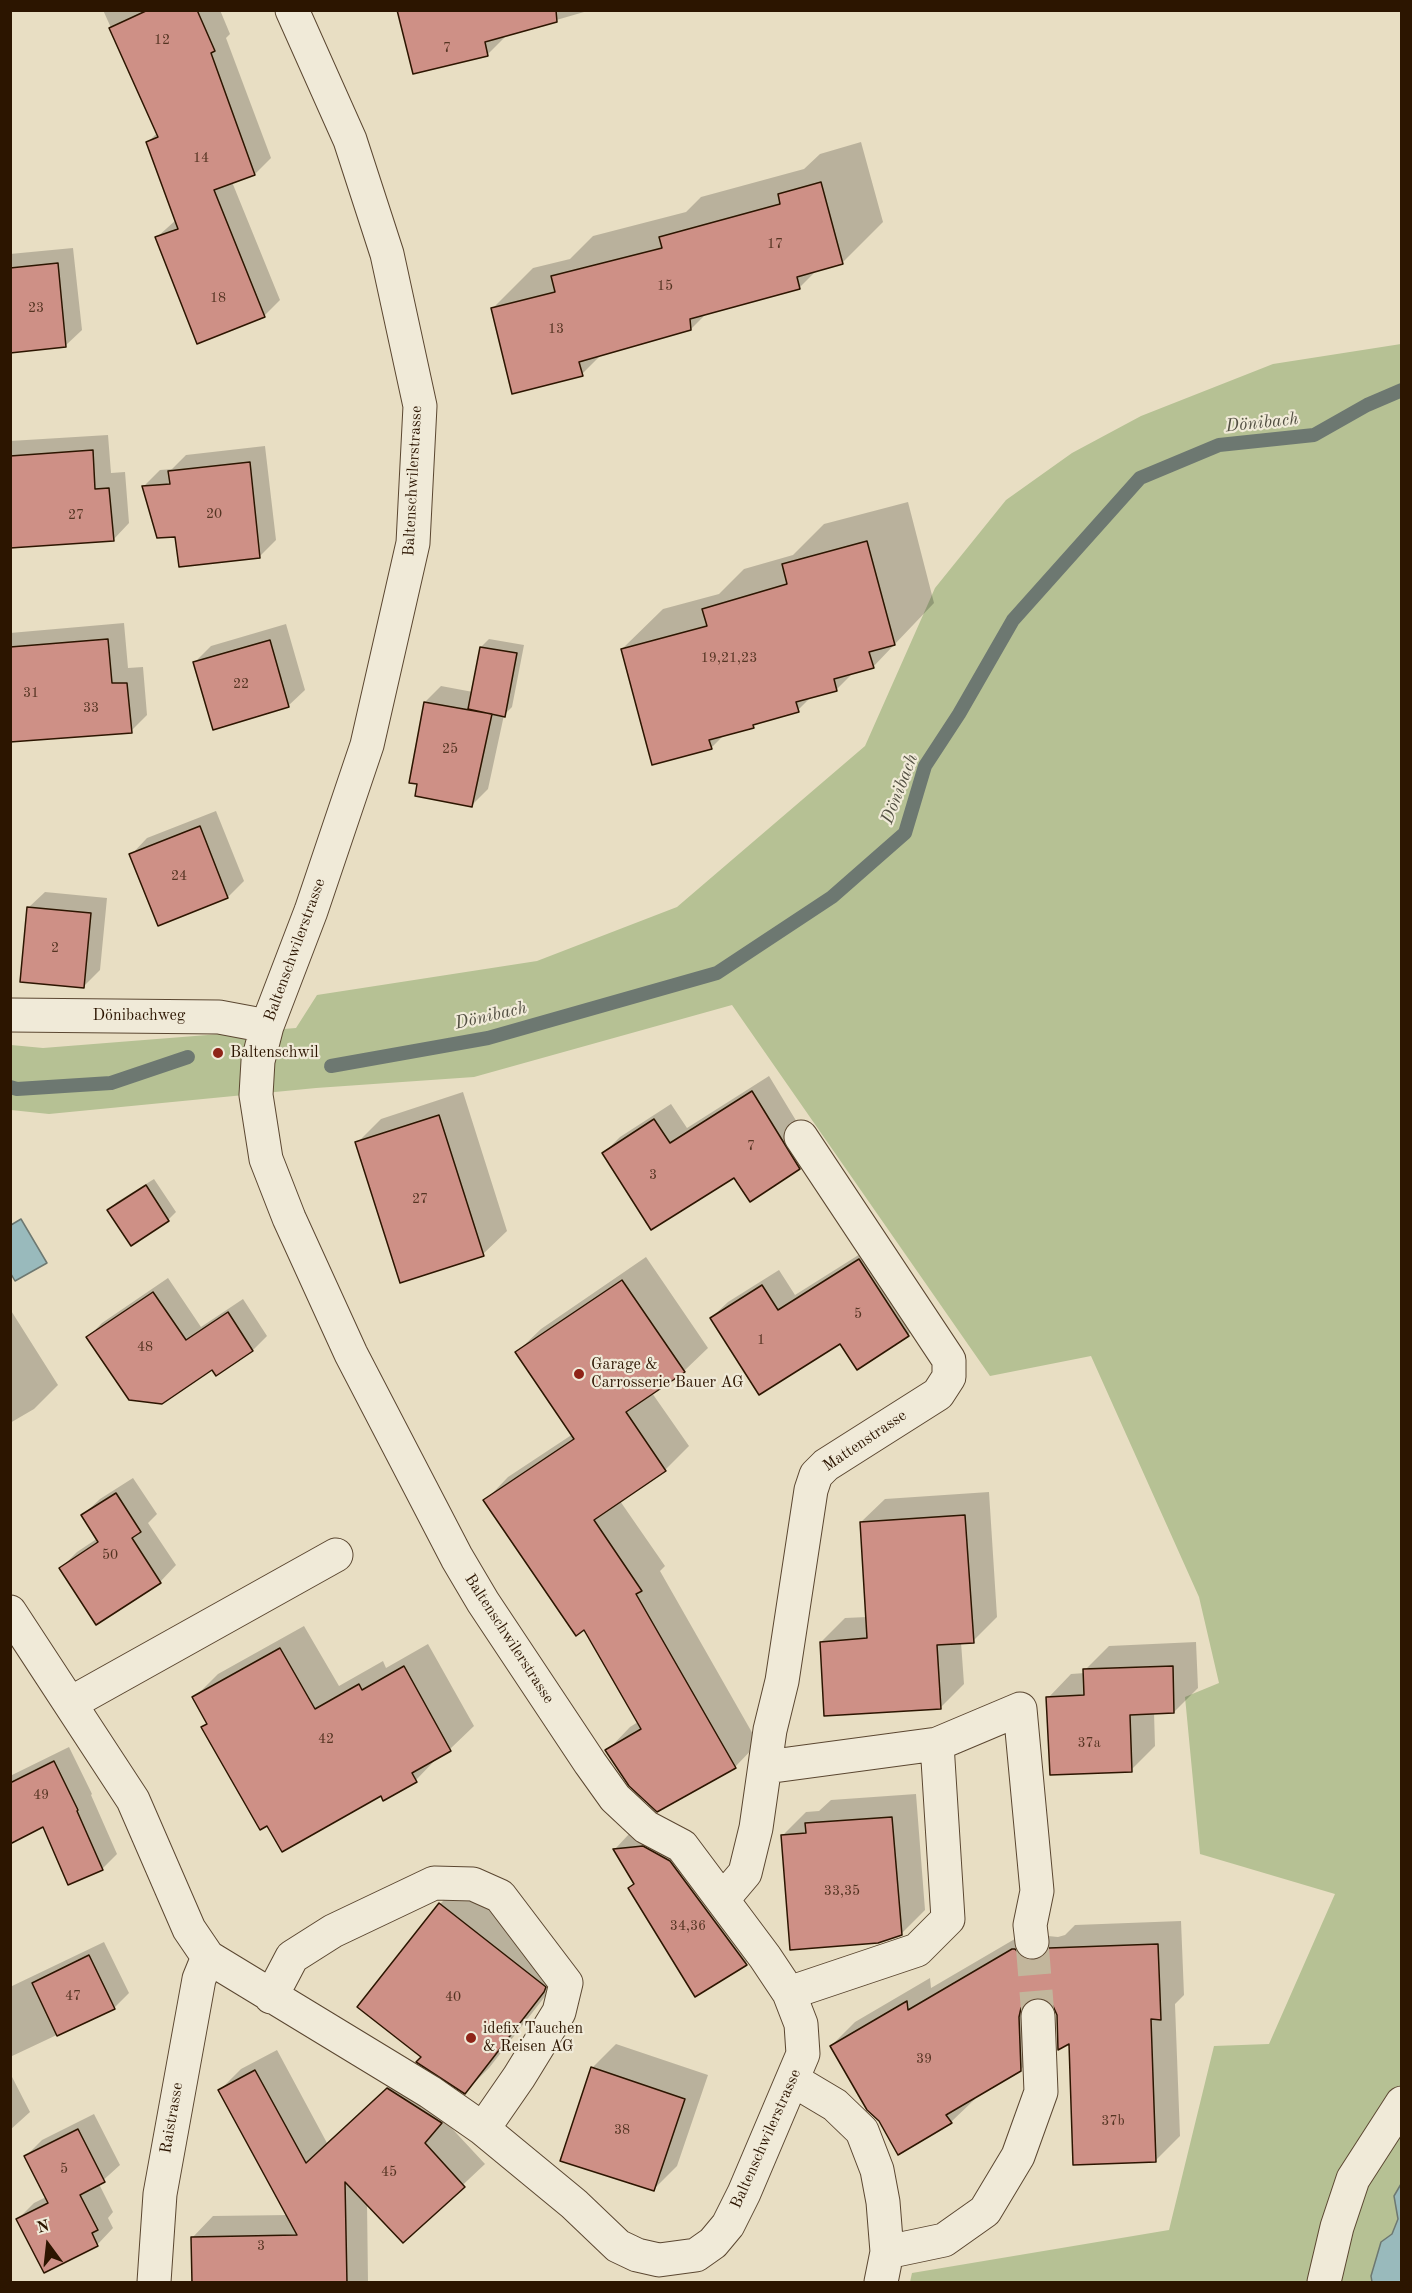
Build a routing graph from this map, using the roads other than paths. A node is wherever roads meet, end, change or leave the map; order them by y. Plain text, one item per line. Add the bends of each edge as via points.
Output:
1 (292, 10) edge
2 (10, 1016) edge
3 (267, 1026) junction
4 (801, 1137) dead end
5 (336, 1555) dead end
6 (10, 1612) edge
7 (71, 1703) junction
8 (937, 1744) junction
9 (766, 1767) junction
10 (723, 1899) junction
11 (1032, 1942) tunnel mouth
12 (207, 1957) junction
13 (789, 1993) junction
14 (271, 1997) junction
15 (1038, 2016) tunnel mouth
16 (793, 2080) junction
17 (1401, 2103) edge
18 (483, 2129) junction
19 (884, 2267) edge
20 (652, 2272) edge
21 (154, 2283) edge
22 (1324, 2283) edge

1 - 3 street, Baltenschwilerstrasse via 350,140 387,254 420,406 413,543 367,745
2 - 3 street, Dönibachweg via 219,1017
3 - 10 street, Baltenschwilerstrasse via 258,1061 256,1095 266,1159 351,1354 483,1602 590,1763 615,1798 646,1827 682,1846
4 - 9 street, Mattenstrasse via 949,1359 950,1377 938,1394 816,1475
5 - 7 street
6 - 7 street, Baltenschwilerstrasse
7 - 12 street, Baltenschwilerstrasse via 133,1800 189,1929
8 - 9 street
8 - 11 street via 1020,1709 1037,1891 1030,1925
8 - 13 street via 948,1919 916,1950
9 - 10 street, Mattenstrasse via 745,1873
10 - 13 street, Baltenschwilerstrasse
12 - 14 street, Baltenschwilerstrasse
12 - 21 street, Raistrasse via 199,1978 161,2183
13 - 16 street, Baltenschwilerstrasse via 801,2024 803,2054
14 - 18 street, Baltenschwilerstrasse via 430,2092
14 - 18 street via 292,1957 333,1931 434,1883 473,1884 500,1896 566,1983 559,2012
15 - 19 street via 1041,2092 1018,2156 985,2211 944,2240
16 - 19 street via 835,2105 862,2131 883,2202
16 - 20 street, Baltenschwilerstrasse via 728,2225 696,2255
17 - 22 street via 1353,2179
18 - 20 street, Baltenschwilerstrasse via 618,2246 637,2255

